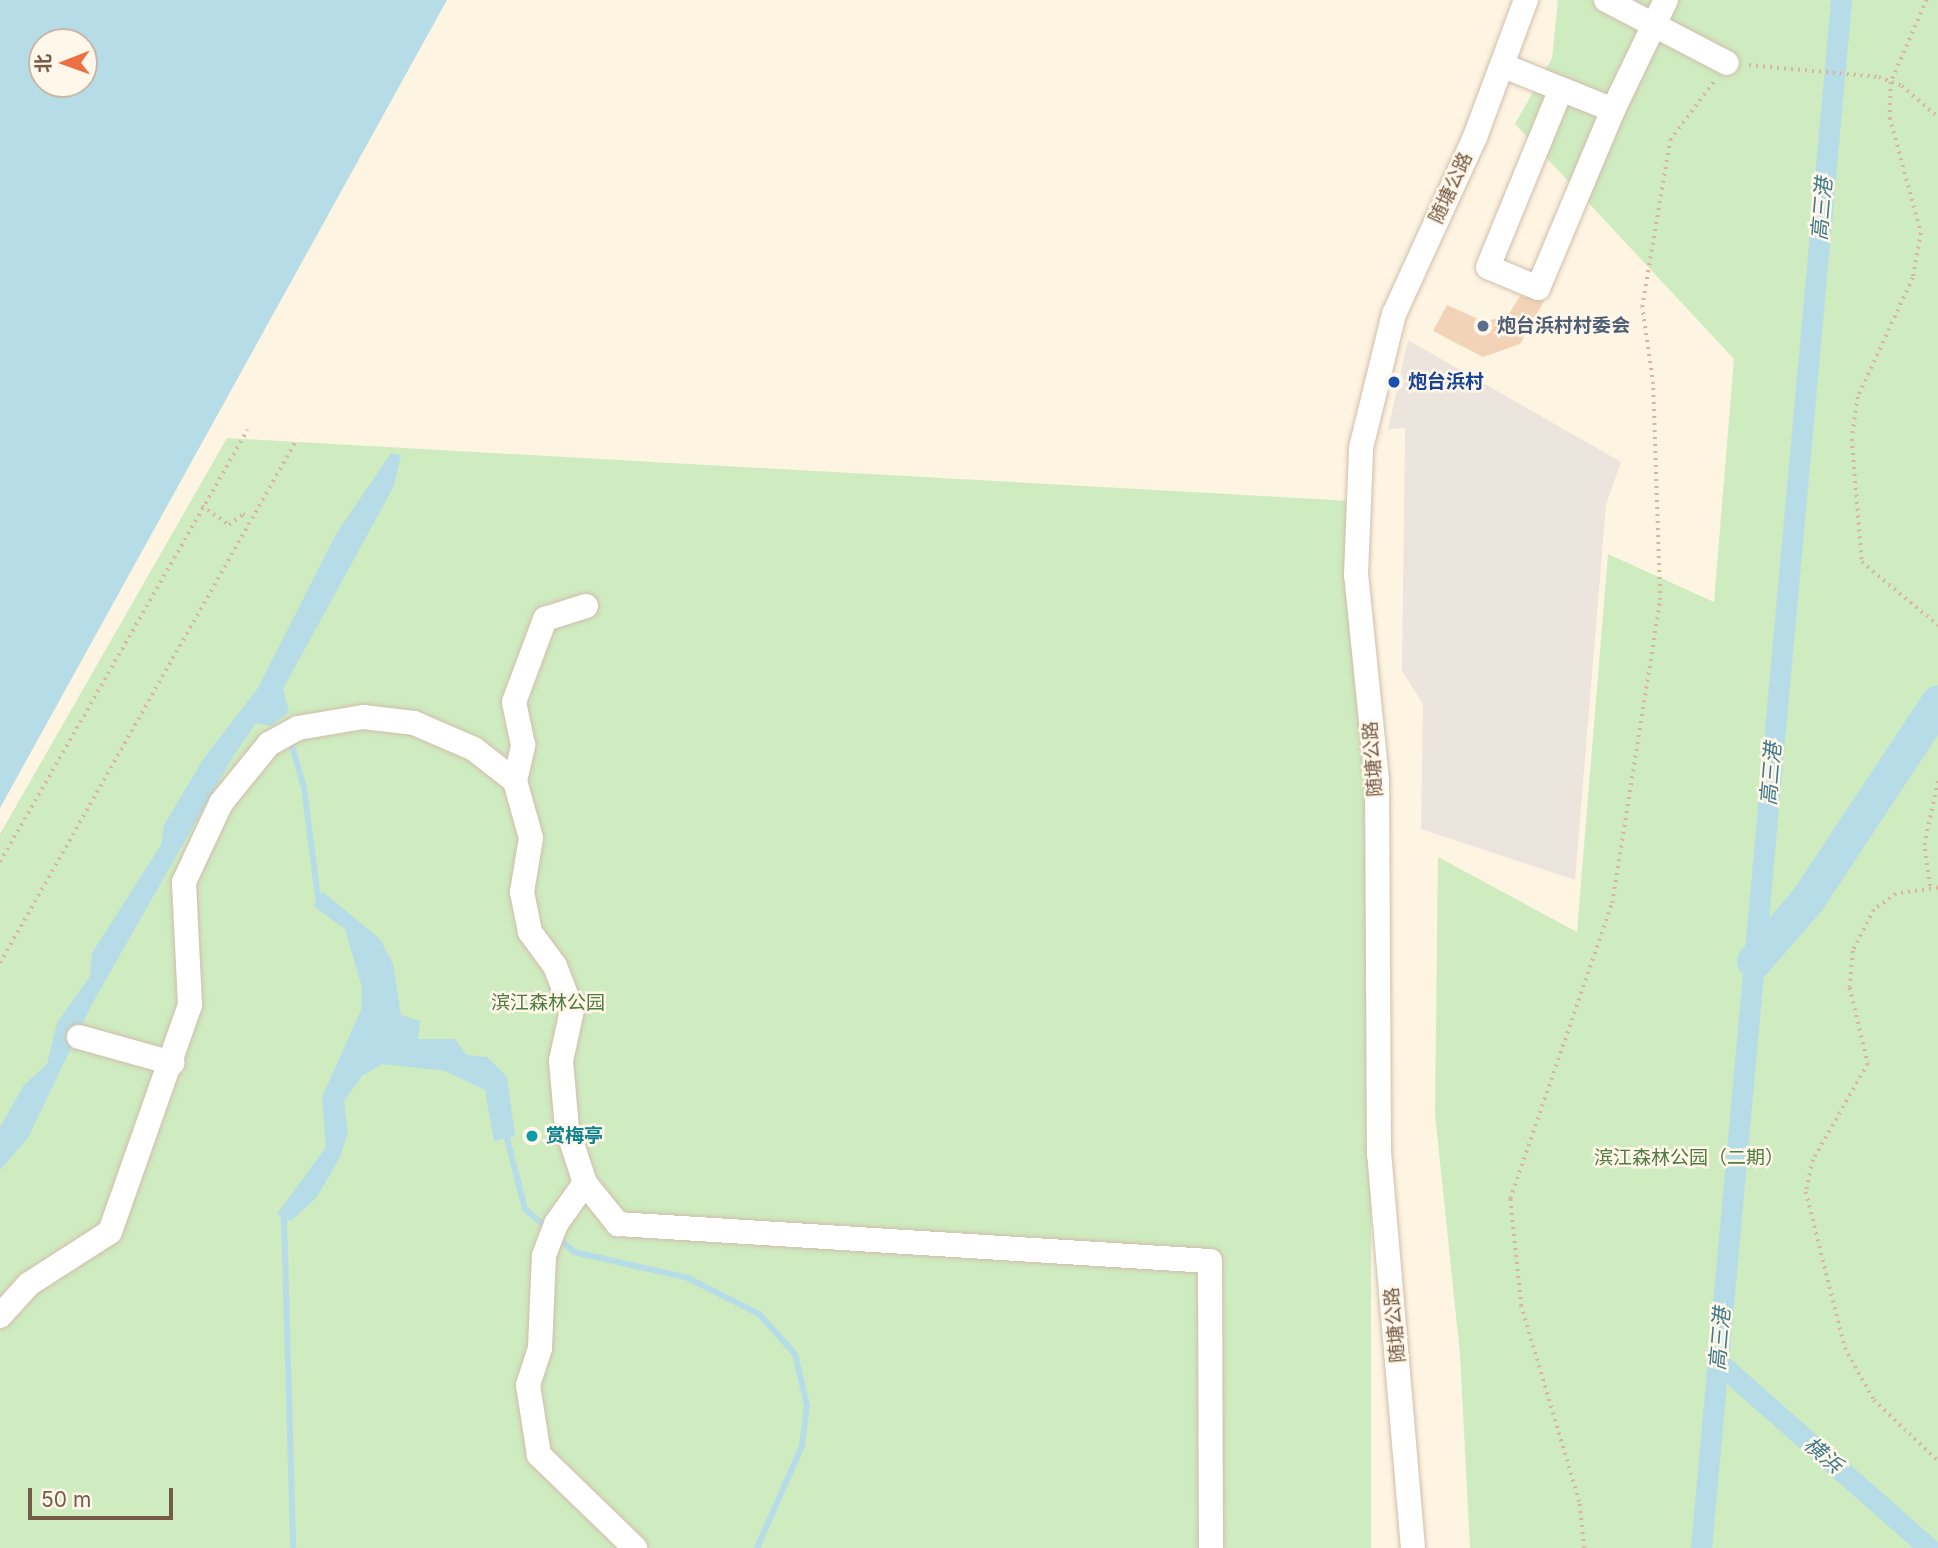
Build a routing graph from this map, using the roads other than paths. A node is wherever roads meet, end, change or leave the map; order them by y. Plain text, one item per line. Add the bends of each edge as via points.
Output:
1 (1526, 0) edge
2 (1606, 0) edge
3 (1666, 0) edge
4 (1654, 25) junction
5 (1727, 63) road end
6 (1504, 66) junction
7 (1561, 89) junction
8 (1613, 110) junction
9 (586, 606) dead end
10 (515, 781) junction
11 (79, 1037) dead end
12 (172, 1063) junction
13 (585, 1183) junction
14 (0, 1316) edge
15 (635, 1548) edge
16 (1212, 1548) edge
17 (1413, 1548) edge

1 - 6 street, 随塘公路
2 - 4 street
3 - 4 street
4 - 5 street
4 - 8 street
6 - 7 street
6 - 17 street, 随塘公路 via 1394,314 1361,448 1356,575 1377,780 1379,1155
7 - 8 street
7 - 8 street via 1488,267 1538,288
9 - 10 street via 544,619 514,702 523,745
10 - 12 street via 474,749 414,723 363,717 298,728 269,744 221,803 184,882 190,1005
10 - 13 street via 531,838 522,892 530,932 555,966 572,1010 561,1061 567,1128
11 - 12 street
12 - 14 street via 110,1232 29,1284
13 - 15 street via 556,1224 544,1256 540,1348 528,1385 539,1455
13 - 16 street via 618,1224 1210,1261

